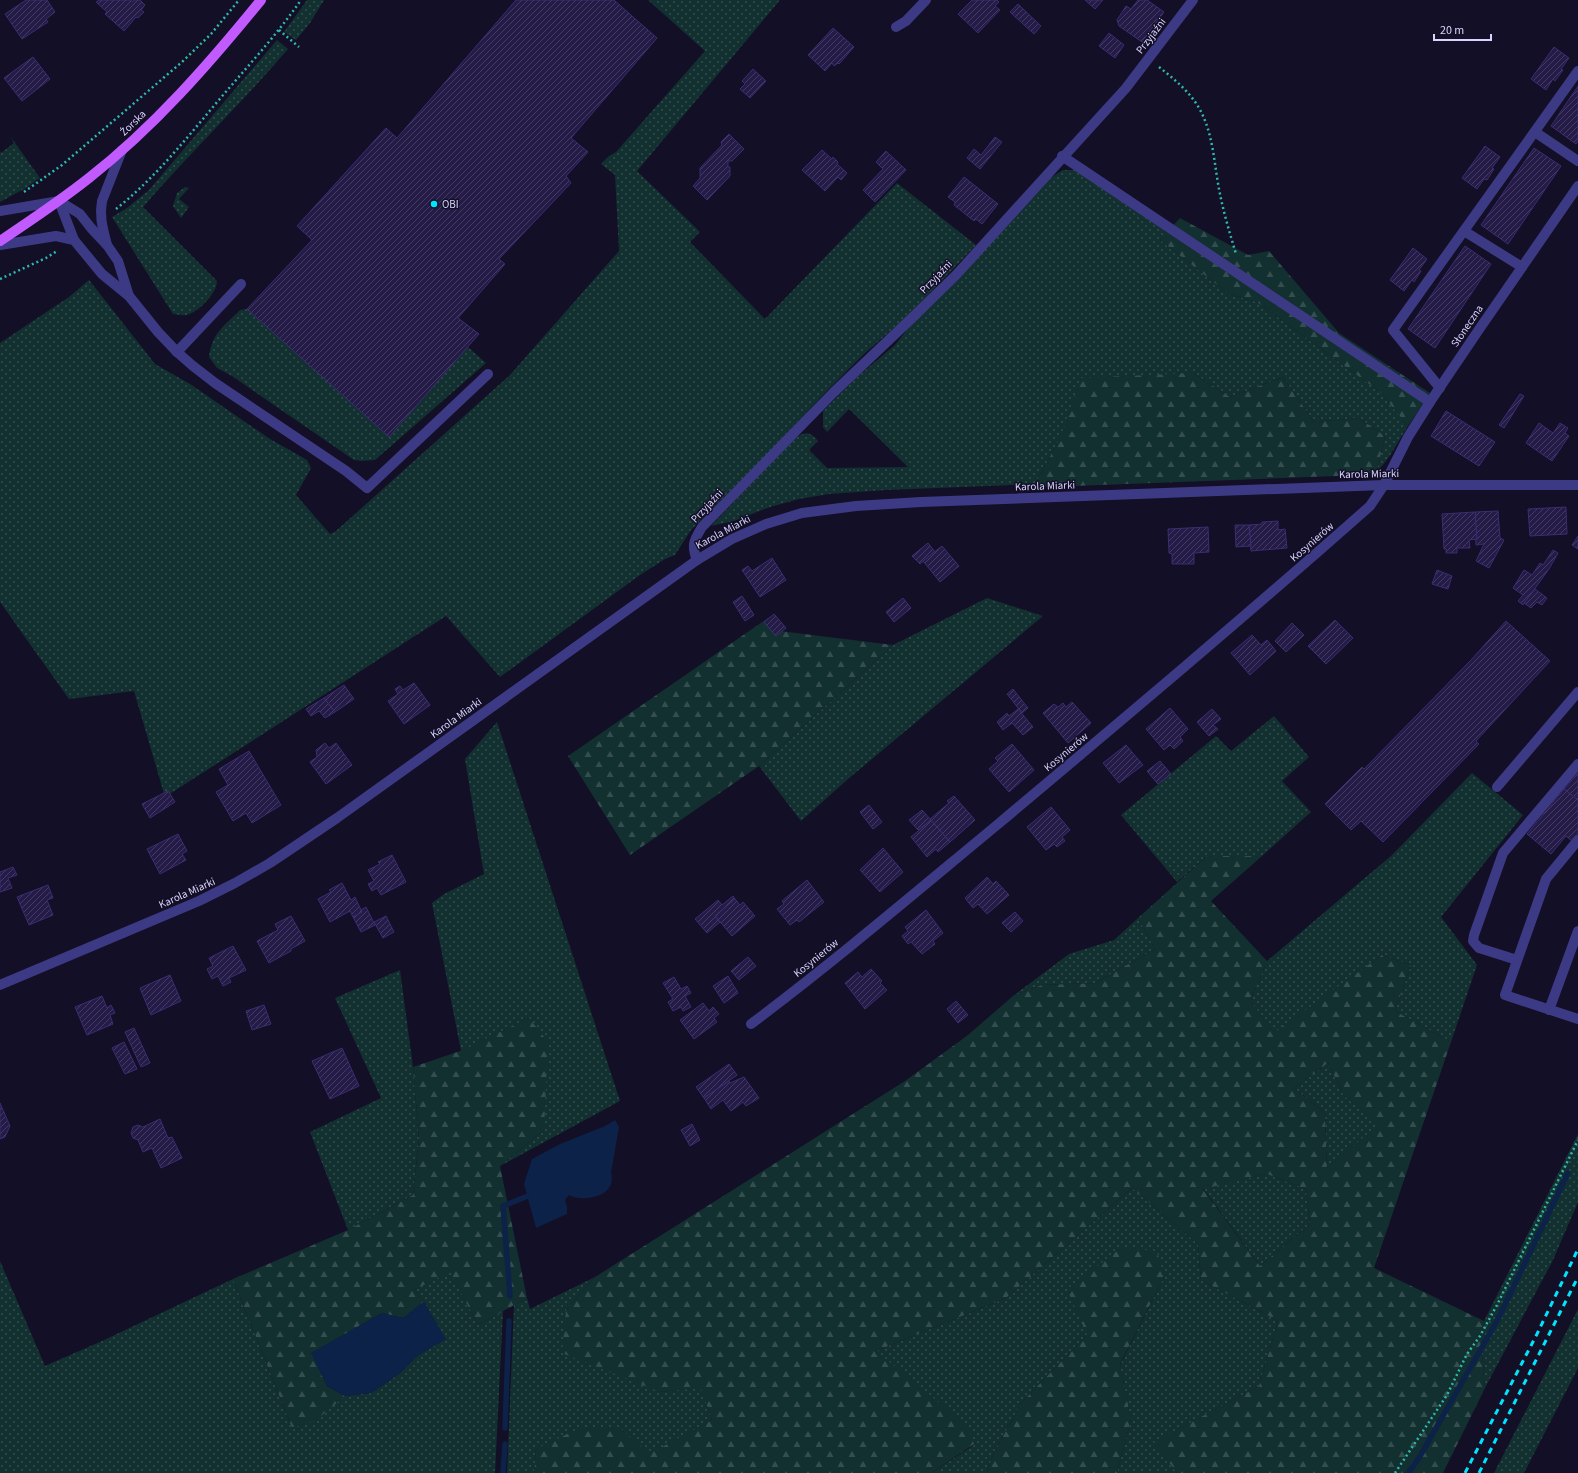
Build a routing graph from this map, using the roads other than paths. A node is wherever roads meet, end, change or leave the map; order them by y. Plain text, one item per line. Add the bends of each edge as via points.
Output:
1 (261, 0) edge
2 (926, 0) edge
3 (1193, 0) edge
4 (896, 27) dead end
5 (1578, 71) edge
6 (1534, 132) junction
7 (122, 150) junction
8 (1062, 156) junction
9 (1578, 161) edge
10 (1578, 186) edge
11 (59, 201) junction
12 (0, 211) edge
13 (1464, 231) junction
14 (74, 240) junction
15 (0, 241) edge
16 (107, 244) junction
17 (0, 245) edge
18 (1522, 267) junction
19 (241, 284) dead end
20 (129, 296) junction
21 (177, 352) junction
22 (488, 374) dead end
23 (1440, 388) junction
24 (1430, 402) junction
25 (1384, 485) junction
26 (1578, 485) edge
27 (696, 560) junction
28 (1578, 692) edge
29 (1578, 764) edge
30 (1497, 787) dead end
31 (1578, 840) edge
32 (1578, 931) edge
33 (1517, 960) junction
34 (0, 985) edge
35 (1549, 1010) junction
36 (1578, 1020) edge
37 (751, 1024) dead end

1 - 7 main road, Żorska via 187,87
2 - 4 street
3 - 8 street, Przyjaźni via 1126,88
5 - 6 street
6 - 9 street
6 - 13 street
7 - 11 main road, Żorska
7 - 16 street via 100,210
8 - 24 street
8 - 27 street, Przyjaźni via 956,274 834,392 702,527 694,544
10 - 18 street, Słoneczna
11 - 12 street
11 - 14 street
11 - 15 main road, Żorska
11 - 16 street via 80,214
13 - 18 street
13 - 23 street via 1393,330
14 - 17 street via 56,236
14 - 20 street via 102,274
16 - 20 street via 118,261
18 - 23 street, Słoneczna
19 - 21 street
20 - 21 street
21 - 22 street via 215,383 367,488
23 - 24 street, Słoneczna
24 - 25 street, Słoneczna via 1408,437
25 - 26 street, Karola Miarki
25 - 27 street, Karola Miarki via 921,502 837,508 802,513 766,524 732,539
25 - 37 street, Kosynierów via 1370,506 1174,677 797,990
27 - 34 street, Karola Miarki via 337,818 270,863 199,901
28 - 30 street
29 - 33 street via 1503,853 1474,935 1473,941 1479,948
31 - 33 street via 1546,879
32 - 35 street
33 - 35 street via 1505,995
35 - 36 street

